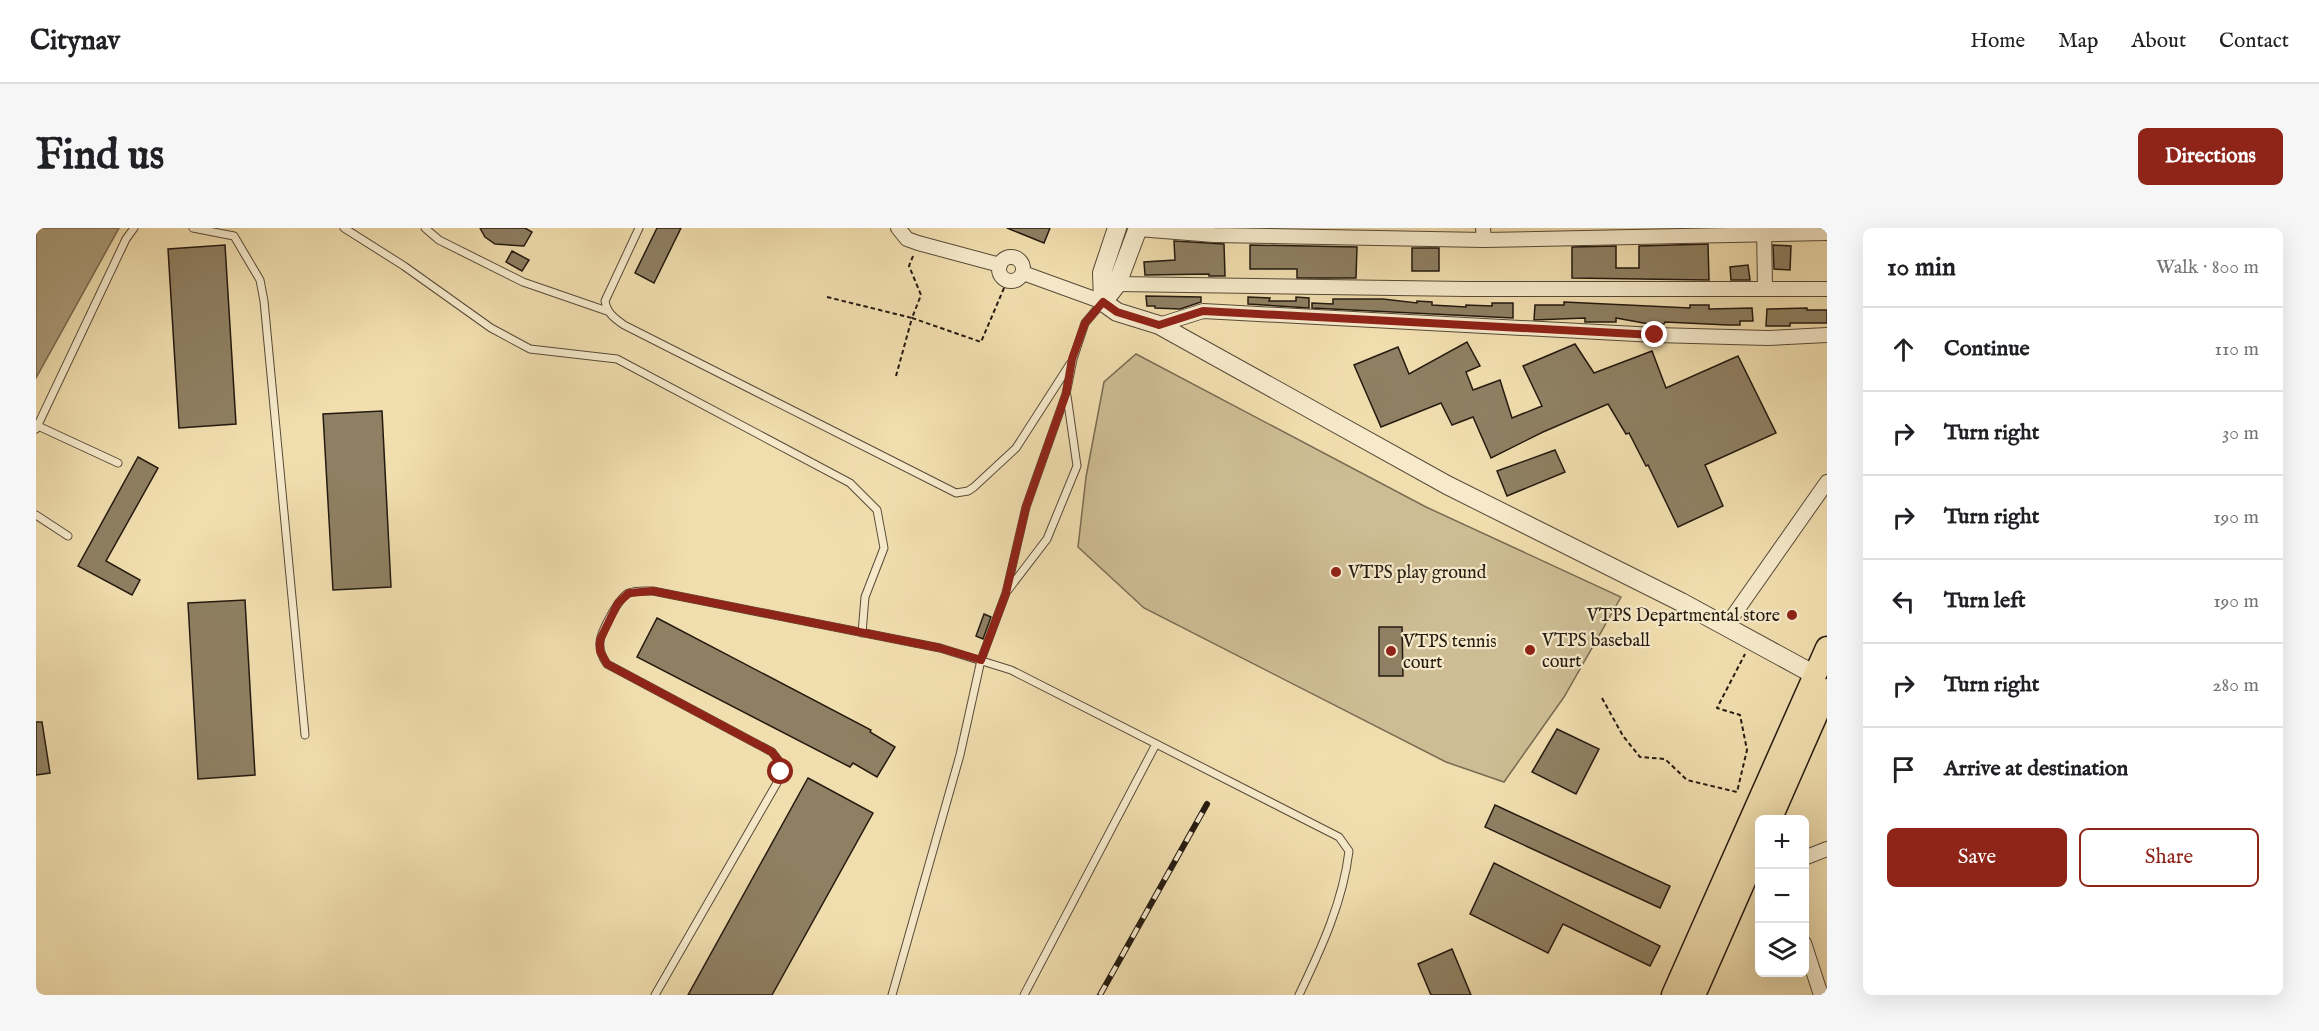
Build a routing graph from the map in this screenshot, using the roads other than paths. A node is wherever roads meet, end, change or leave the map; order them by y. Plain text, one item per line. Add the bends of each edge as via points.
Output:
1 (134, 228) edge
2 (193, 228) edge
3 (344, 228) edge
4 (425, 228) edge
5 (639, 228) edge
6 (898, 228) edge
7 (1117, 228) edge
8 (1138, 228) edge
9 (1764, 231) edge
10 (1827, 233) edge
11 (1484, 234) edge
12 (1000, 265) junction
13 (1023, 273) junction
14 (1102, 273) junction
15 (1118, 284) junction
16 (1765, 288) junction
17 (1827, 289) edge
18 (1103, 302) junction
19 (607, 311) junction
20 (1159, 325) junction
21 (1827, 335) edge
22 (1072, 359) junction
23 (1066, 394) junction
24 (37, 427) edge
25 (118, 463) dead end
26 (1827, 482) edge
27 (36, 515) edge
28 (68, 536) dead end
29 (1006, 593) junction
30 (1726, 626) junction
31 (862, 633) junction
32 (1827, 648) edge
33 (981, 660) junction
34 (1823, 682) edge
35 (305, 735) dead end
36 (1156, 744) junction
37 (1772, 815) edge
38 (1827, 849) edge
39 (1755, 855) edge
40 (1809, 856) edge
41 (1809, 958) edge
42 (655, 995) edge
43 (892, 995) edge
44 (1024, 995) edge
45 (1299, 995) edge
46 (1673, 995) edge
47 (1694, 995) edge
48 (1821, 995) edge

1 - 24 lane
2 - 35 lane via 234,236 260,280
3 - 31 lane via 491,328 530,349 617,359 850,483 877,510 884,548 865,597
4 - 19 lane via 439,240 523,282
5 - 19 lane via 605,301
6 - 12 street via 907,239 918,243
7 - 14 street
8 - 11 street via 1214,234
8 - 15 street
9 - 10 street
9 - 11 street
9 - 16 street
12 - 13 street via 1009,257 1017,259
12 - 13 street via 999,273 1007,281 1015,281
13 - 18 street
14 - 15 street
14 - 18 street
15 - 16 street
15 - 18 street
16 - 17 street
18 - 20 street via 1117,312
18 - 22 lane via 1085,323
19 - 22 lane via 624,325 956,493 974,487 1016,448
20 - 21 street via 1203,311 1655,335
20 - 30 street via 1447,484
22 - 23 lane
23 - 29 lane via 1026,507
23 - 29 lane via 1077,466 1047,539
24 - 25 lane
26 - 30 street
27 - 28 lane
29 - 33 lane
30 - 34 street
31 - 33 lane
31 - 42 lane via 653,591 629,593 618,603 600,640 600,651 607,664 772,752 782,765 777,783
32 - 34 highway
33 - 36 lane via 1011,670
33 - 43 lane via 960,755
34 - 37 highway
34 - 46 highway
36 - 44 lane
36 - 45 lane via 1339,837 1349,851 1346,876 1325,940
38 - 40 street
39 - 47 highway
41 - 48 street

